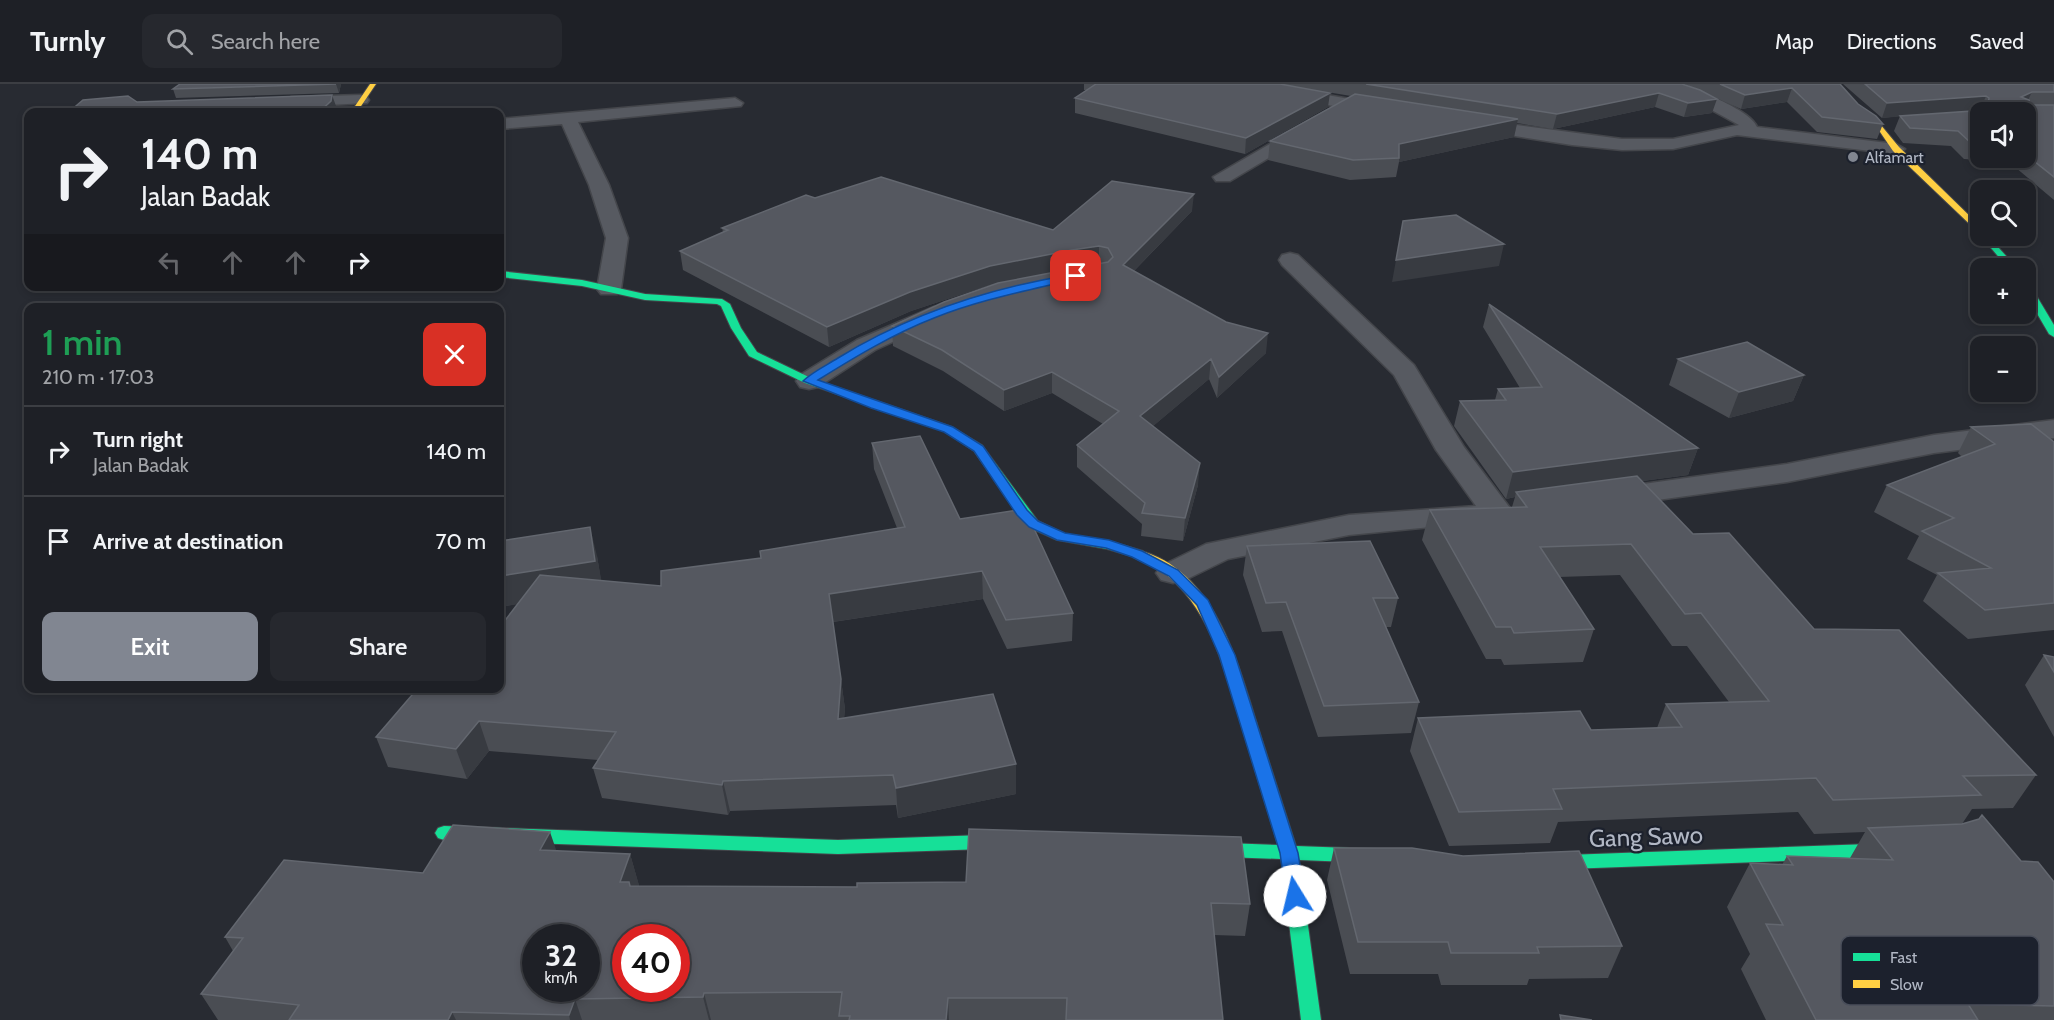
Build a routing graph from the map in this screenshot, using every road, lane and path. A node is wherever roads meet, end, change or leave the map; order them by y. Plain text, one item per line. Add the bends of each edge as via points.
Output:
1 (373, 84) edge
2 (1237, 84) edge
3 (1658, 84) edge
4 (1831, 84) edge
5 (269, 102) edge
6 (735, 103) dead end
7 (1348, 104) junction
8 (357, 106) edge
9 (1400, 113) edge
10 (568, 118) junction
11 (1455, 122) edge
12 (1900, 123) edge
13 (504, 124) edge
14 (1878, 125) junction
15 (1750, 131) junction
16 (1896, 149) junction
17 (1223, 177) dead end
18 (1970, 220) edge
19 (1993, 246) edge
20 (2004, 258) edge
21 (1290, 260) dead end
22 (504, 274) edge
23 (609, 289) junction
24 (2036, 304) edge
25 (952, 309) edge
26 (2054, 334) edge
27 (809, 381) junction
28 (2054, 429) edge
29 (1578, 501) edge
30 (1173, 573) junction
31 (444, 833) dead end
32 (1031, 842) edge
33 (1184, 848) edge
34 (1909, 850) edge
35 (1289, 853) junction
36 (1386, 858) edge
37 (1525, 864) edge
38 (1311, 1020) edge

1 - 8 street
2 - 7 street
3 - 15 street via 1703,99 1748,122
4 - 14 street
5 - 8 street
6 - 10 street
7 - 9 street
7 - 17 street
10 - 13 street
10 - 23 street via 599,185 617,238
11 - 15 street via 1623,145 1673,144 1716,132
12 - 14 street
14 - 16 street
15 - 16 street
16 - 18 street
19 - 20 street
21 - 30 street via 1405,371 1451,450 1509,511 1349,525 1218,551
22 - 23 street
23 - 27 street via 645,297 719,301 725,304 753,354
24 - 26 street
25 - 27 street via 866,345
27 - 30 street via 948,429 978,448 1022,512 1045,531 1109,544
28 - 29 street via 1934,444 1788,473
30 - 35 street via 1203,604 1227,655
31 - 32 street via 795,846
33 - 35 street
34 - 37 street, Gang Sawo
35 - 36 street
35 - 38 street

